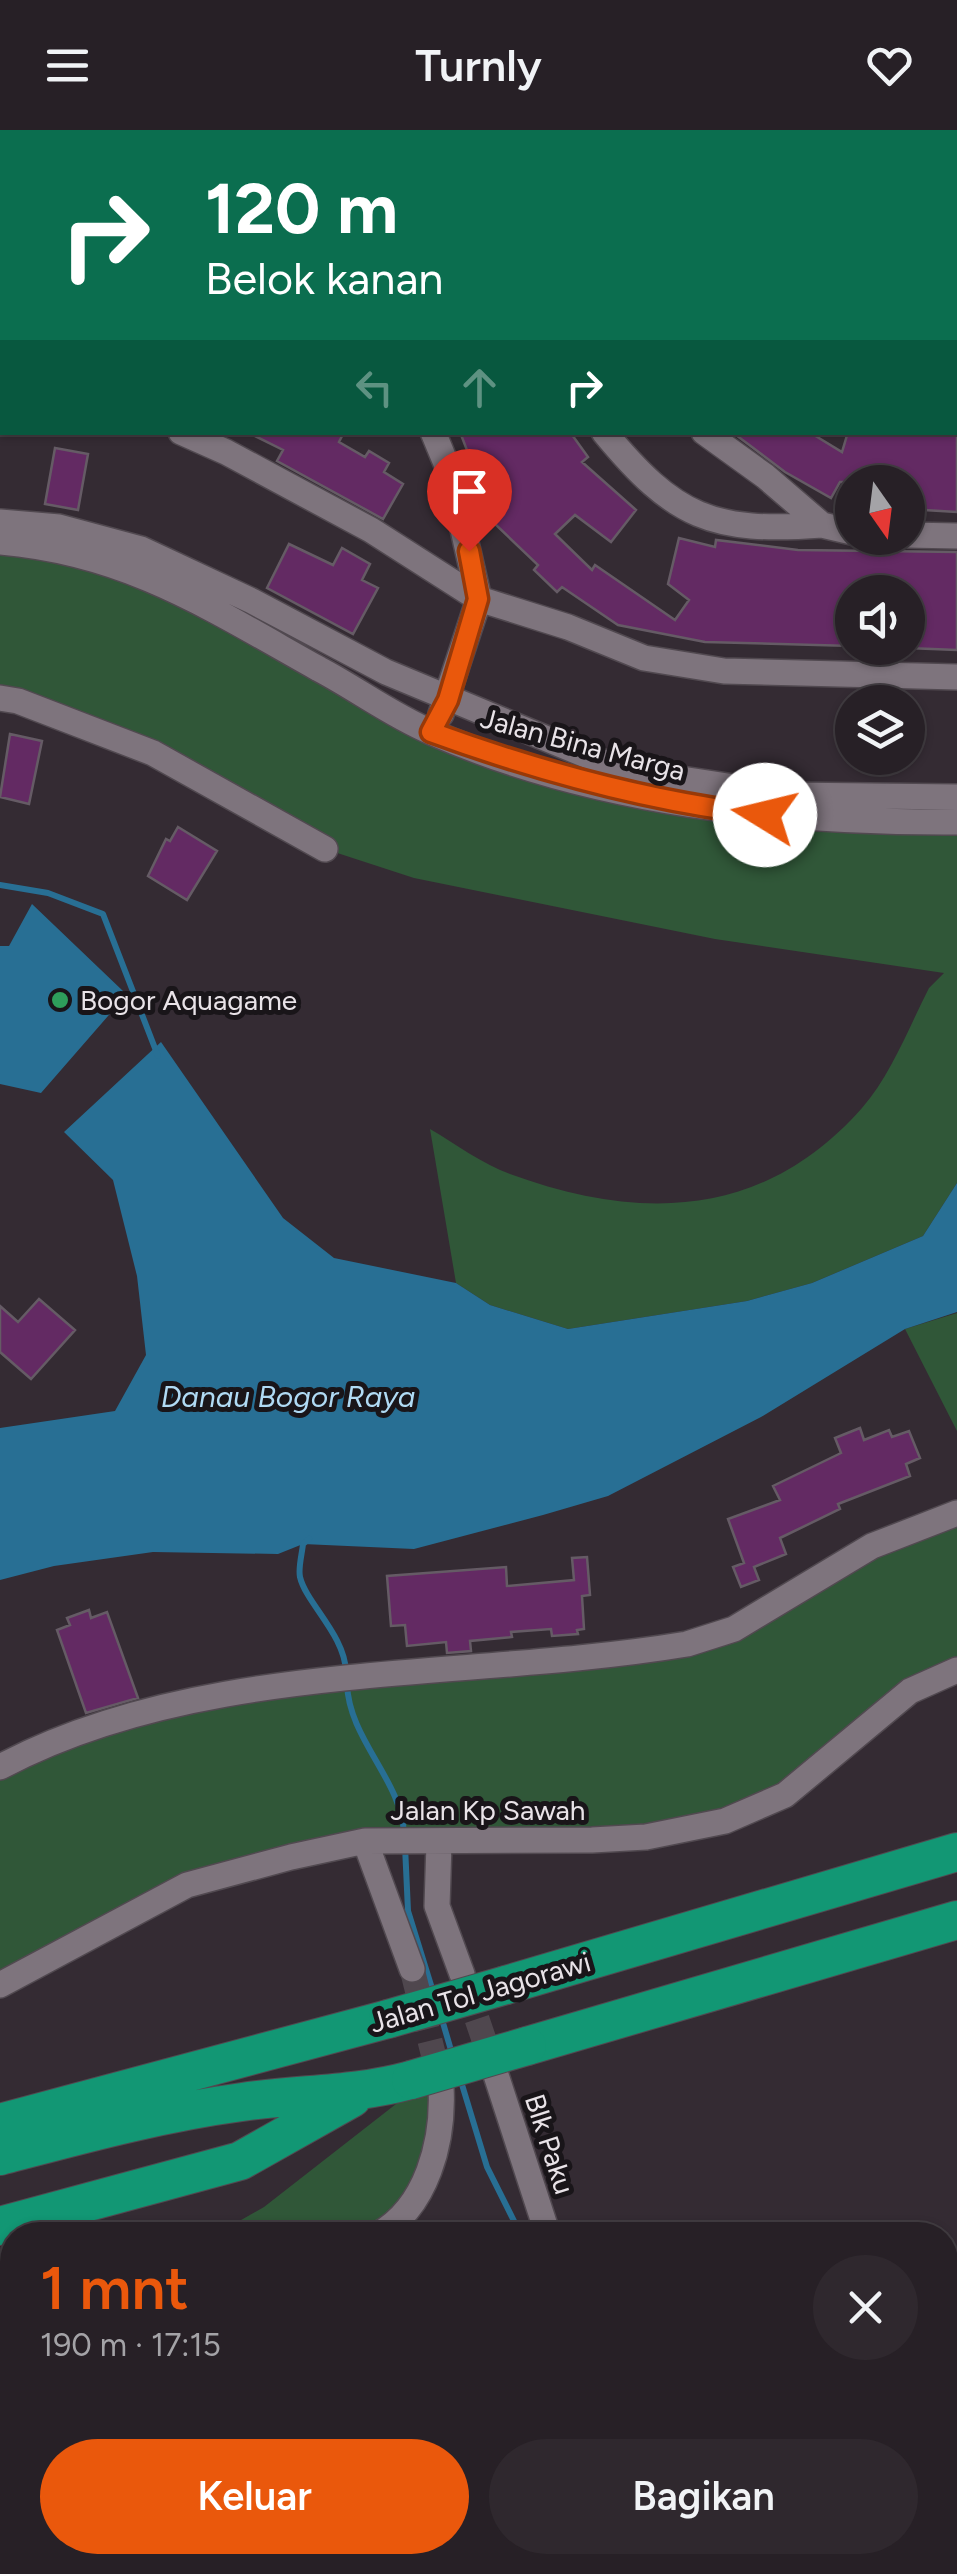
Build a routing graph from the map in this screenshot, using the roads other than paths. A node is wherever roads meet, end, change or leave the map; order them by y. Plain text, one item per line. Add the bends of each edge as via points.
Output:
1 (188, 435) edge
2 (433, 435) edge
3 (607, 435) edge
4 (708, 435) edge
5 (0, 522) edge
6 (822, 525) junction
7 (835, 528) edge
8 (925, 535) edge
9 (957, 536) edge
10 (0, 542) edge
11 (478, 599) junction
12 (957, 677) edge
13 (0, 698) edge
14 (448, 700) junction
15 (431, 732) junction
16 (957, 798) edge
17 (957, 822) edge
18 (325, 849) dead end
19 (957, 1513) edge
20 (957, 1670) edge
21 (0, 1767) edge
22 (370, 1841) junction
23 (433, 1842) junction
24 (957, 1852) edge
25 (957, 1920) edge
26 (412, 1969) tunnel mouth
27 (462, 1974) tunnel mouth
28 (0, 1985) edge
29 (495, 2072) tunnel mouth
30 (426, 2083) junction
31 (360, 2094) junction
32 (0, 2122) edge
33 (0, 2156) edge
34 (15, 2222) edge
35 (396, 2222) edge
36 (544, 2222) edge

1 - 11 street via 371,530
2 - 11 street via 455,492
3 - 6 street via 650,484 697,515 748,528
4 - 6 street
5 - 14 street, Jalan Bina Marga via 59,527 141,549
6 - 7 street
8 - 9 street
10 - 15 street, Jalan Bina Marga via 80,552 144,573
11 - 12 street via 644,658 724,671
11 - 14 street
13 - 18 street via 153,752
14 - 15 street
14 - 16 street, Jalan Bina Marga via 622,770 786,795
15 - 17 street, Jalan Bina Marga via 559,774 738,812 818,821
19 - 21 street via 872,1546 734,1628 687,1644 223,1694 80,1734
20 - 23 street, Jalan Kp Sawah via 910,1691 786,1795 725,1821 646,1837
22 - 23 street, Jalan Kp Sawah
22 - 26 street
22 - 28 street, Jalan Kp Sawah via 187,1885
23 - 27 street via 437,1906
24 - 32 highway, Jalan Tol Jagorawi, bridge via 388,2019
25 - 30 highway, bridge via 527,2046
29 - 36 street, Blk Paku
30 - 31 highway
30 - 35 street via 440,2137 417,2198
31 - 33 highway via 246,2101 156,2116
31 - 34 highway via 240,2161

